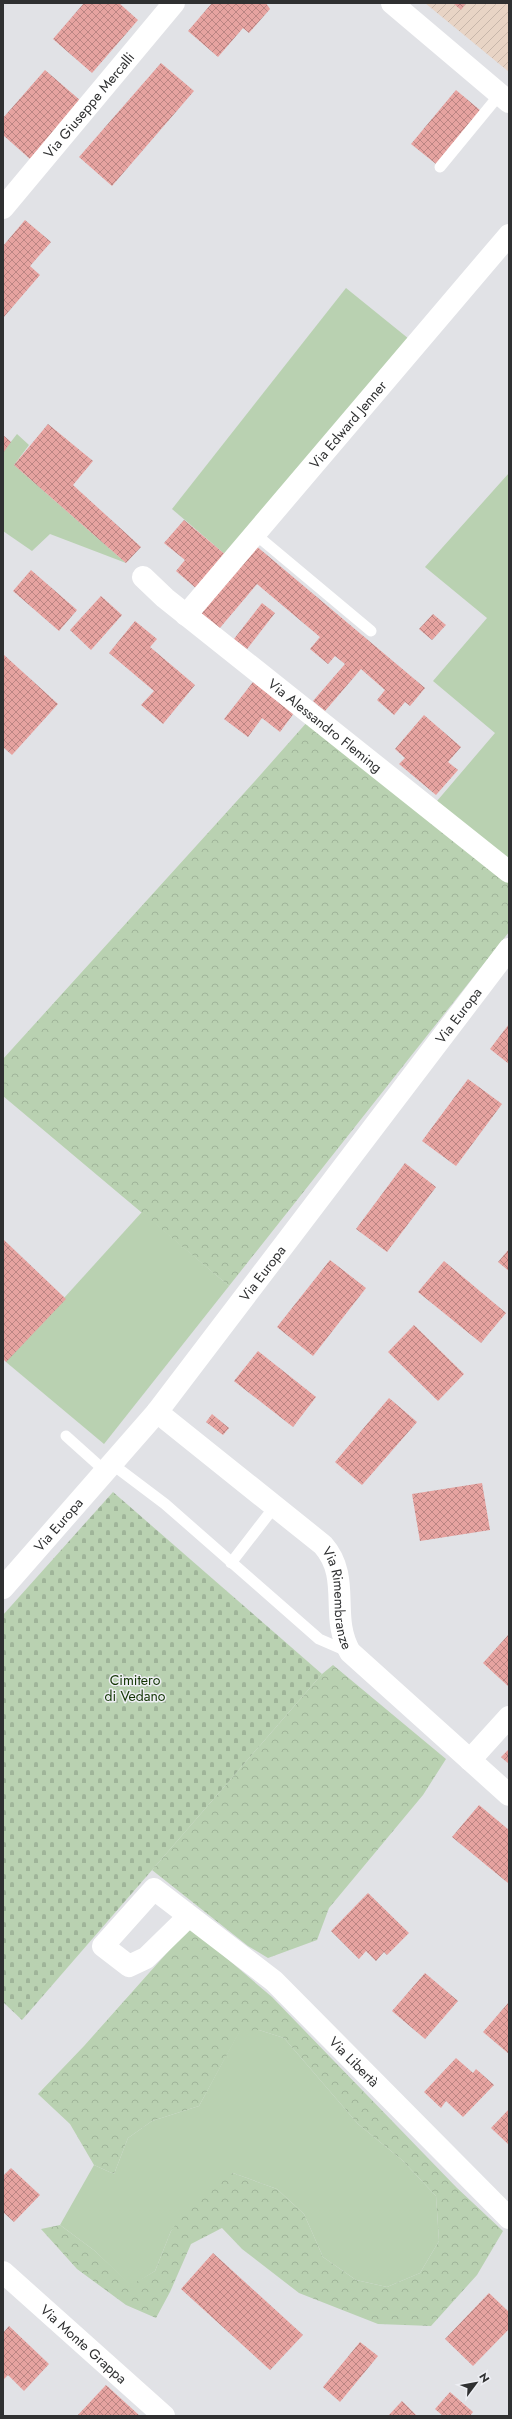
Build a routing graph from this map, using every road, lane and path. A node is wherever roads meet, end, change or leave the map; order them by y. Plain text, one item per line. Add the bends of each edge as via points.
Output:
1 (174, 3) edge
2 (392, 3) edge
3 (504, 98) edge
4 (440, 167) dead end
5 (3, 208) edge
6 (509, 235) edge
7 (255, 534) junction
8 (143, 577) dead end
9 (186, 615) junction
10 (370, 631) dead end
11 (509, 872) edge
12 (509, 949) edge
13 (158, 1412) junction
14 (66, 1436) dead end
15 (109, 1468) junction
16 (275, 1506) junction
17 (231, 1563) junction
18 (3, 1588) edge
19 (350, 1652) junction
20 (509, 1716) edge
21 (470, 1760) junction
22 (509, 1795) edge
23 (189, 1916) dead end
24 (509, 2218) edge
25 (3, 2272) edge
26 (164, 2416) edge

1 - 5 street, Via Giuseppe Mercalli via 29,180
2 - 3 street
3 - 4 lane
6 - 7 street, Via Edward Jenner
7 - 9 street, Via Edward Jenner
7 - 10 lane
8 - 9 street, Via Alessandro Fleming
9 - 11 street, Via Alessandro Fleming
12 - 13 street, Via Europa
13 - 15 street, Via Europa
13 - 16 street, Via Rimembranze
14 - 15 lane
15 - 17 lane via 165,1504
15 - 18 street, Via Europa
16 - 17 lane
16 - 19 street, Via Rimembranze via 323,1545 334,1560 340,1579 340,1625
17 - 19 lane via 319,1639
19 - 21 street, Via Rimembranze
20 - 21 street
21 - 22 street, Via Rimembranze
23 - 24 street, Via Libertà via 274,1981
25 - 26 street, Via Monte Grappa

